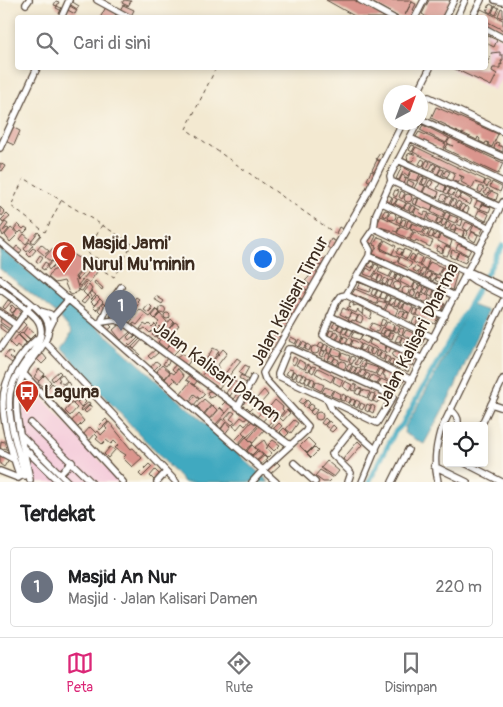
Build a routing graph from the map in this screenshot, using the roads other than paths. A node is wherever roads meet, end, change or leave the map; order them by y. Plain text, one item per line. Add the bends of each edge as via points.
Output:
1 (69, 0) edge
2 (97, 0) edge
3 (360, 0) edge
4 (454, 0) edge
5 (465, 0) edge
6 (481, 0) edge
7 (495, 0) edge
8 (422, 1) edge
9 (503, 2) edge
10 (62, 15) edge
11 (124, 15) edge
12 (388, 15) edge
13 (416, 15) edge
14 (446, 15) edge
15 (458, 15) edge
16 (474, 15) edge
17 (488, 30) edge
18 (503, 38) edge
19 (36, 70) edge
20 (429, 70) edge
21 (422, 85) edge
22 (428, 98) edge
23 (428, 123) edge
24 (399, 130) edge
25 (414, 130) edge
26 (503, 132) edge
27 (410, 138) junction
28 (0, 148) edge
29 (503, 157) edge
30 (398, 160) junction
31 (391, 181) junction
32 (503, 182) edge
33 (382, 203) junction
34 (502, 204) edge
35 (374, 228) junction
36 (490, 228) junction
37 (0, 242) edge
38 (479, 249) junction
39 (369, 256) junction
40 (465, 272) junction
41 (358, 277) junction
42 (0, 279) edge
43 (121, 287) dead end
44 (0, 289) edge
45 (501, 290) edge
46 (346, 295) junction
47 (455, 296) junction
48 (68, 300) junction
49 (503, 301) edge
50 (31, 304) junction
51 (27, 310) junction
52 (38, 310) junction
53 (0, 313) edge
54 (54, 316) junction
55 (330, 316) junction
56 (445, 316) junction
57 (98, 322) junction
58 (16, 325) junction
59 (48, 330) junction
60 (41, 335) junction
61 (434, 338) junction
62 (45, 342) junction
63 (1, 346) edge
64 (423, 359) junction
65 (24, 374) junction
66 (252, 378) dead end
67 (412, 380) junction
68 (503, 380) edge
69 (328, 399) junction
70 (491, 404) junction
71 (238, 407) junction
72 (503, 408) edge
73 (451, 410) junction
74 (31, 422) dead end
75 (459, 422) edge
76 (484, 422) edge
77 (352, 429) junction
78 (22, 436) junction
79 (290, 445) junction
80 (25, 449) junction
81 (376, 450) junction
82 (408, 450) dead end
83 (0, 452) edge
84 (13, 459) junction
85 (72, 462) junction
86 (294, 463) dead end
87 (434, 466) junction
88 (473, 467) edge
89 (262, 471) junction
90 (166, 472) junction
91 (0, 473) edge
92 (60, 474) junction
93 (22, 479) edge
94 (59, 482) edge
95 (68, 482) edge
96 (91, 482) edge
97 (123, 482) edge
98 (157, 482) edge
99 (176, 482) edge
100 (252, 482) edge
101 (276, 482) edge
102 (315, 482) edge
103 (348, 482) edge
104 (362, 482) edge
105 (392, 482) edge
106 (438, 482) edge
107 (467, 482) edge
108 (502, 482) edge

1 - 10 street
2 - 11 street
3 - 12 street
4 - 14 street
5 - 15 street
6 - 16 street
7 - 9 street
8 - 13 street
17 - 18 street
19 - 28 street
20 - 21 street
22 - 26 street
23 - 29 street
24 - 79 street, Jalan Kalisari Timur via 368,192 263,373 308,426
25 - 27 street
27 - 30 street
27 - 32 street
30 - 31 street via 390,176
30 - 34 street
31 - 33 street
31 - 36 street
33 - 35 street
33 - 38 street
34 - 36 street, Jalan Kalisari Dharma
35 - 39 street via 366,237
35 - 40 street
36 - 38 street, Jalan Kalisari Dharma
37 - 48 street
38 - 40 street, Jalan Kalisari Dharma
39 - 41 street
39 - 47 street
40 - 45 street
40 - 47 street, Jalan Kalisari Dharma
41 - 46 street
41 - 56 street
42 - 50 street
43 - 57 street
44 - 51 street
46 - 55 street via 339,298
46 - 61 street
47 - 56 street, Jalan Kalisari Dharma
48 - 54 street
48 - 57 street
49 - 73 street
50 - 51 street
50 - 52 street
51 - 58 street
51 - 60 street via 39,322
52 - 54 street
52 - 59 street via 47,321
53 - 58 street
54 - 59 street
55 - 64 street
55 - 67 street via 323,333 325,337
56 - 61 street, Jalan Kalisari Dharma
57 - 71 street, Jalan Kalisari Damen via 115,320 124,323
57 - 89 street
58 - 63 street
59 - 62 street
60 - 84 street via 19,359 4,392 3,412
60 - 93 street via 36,348 17,374 10,393 10,412
61 - 64 street, Jalan Kalisari Dharma
62 - 65 street
62 - 90 street
64 - 67 street, Jalan Kalisari Dharma
65 - 78 street via 16,404
65 - 97 street
66 - 71 street
67 - 81 street, Jalan Kalisari Dharma
68 - 70 street
69 - 69 street via 278,376 288,349 393,397 377,423
69 - 77 street via 332,410
70 - 72 street
70 - 76 street
71 - 79 street, Jalan Kalisari Damen
73 - 75 street
73 - 87 street via 440,432
74 - 85 street
77 - 81 street
77 - 103 street via 332,454 350,471
78 - 80 street
78 - 92 street
79 - 89 street, Jalan Kalisari Timur
80 - 93 street
80 - 94 street
81 - 104 street, Jalan Kalisari Dharma
82 - 105 street
83 - 84 street
84 - 93 street
85 - 92 street
85 - 96 street
86 - 102 street
87 - 106 street
87 - 107 street
88 - 108 street
89 - 100 street, Jalan Kalisari Timur
89 - 101 street
90 - 98 street
90 - 99 street
91 - 93 street
92 - 95 street

